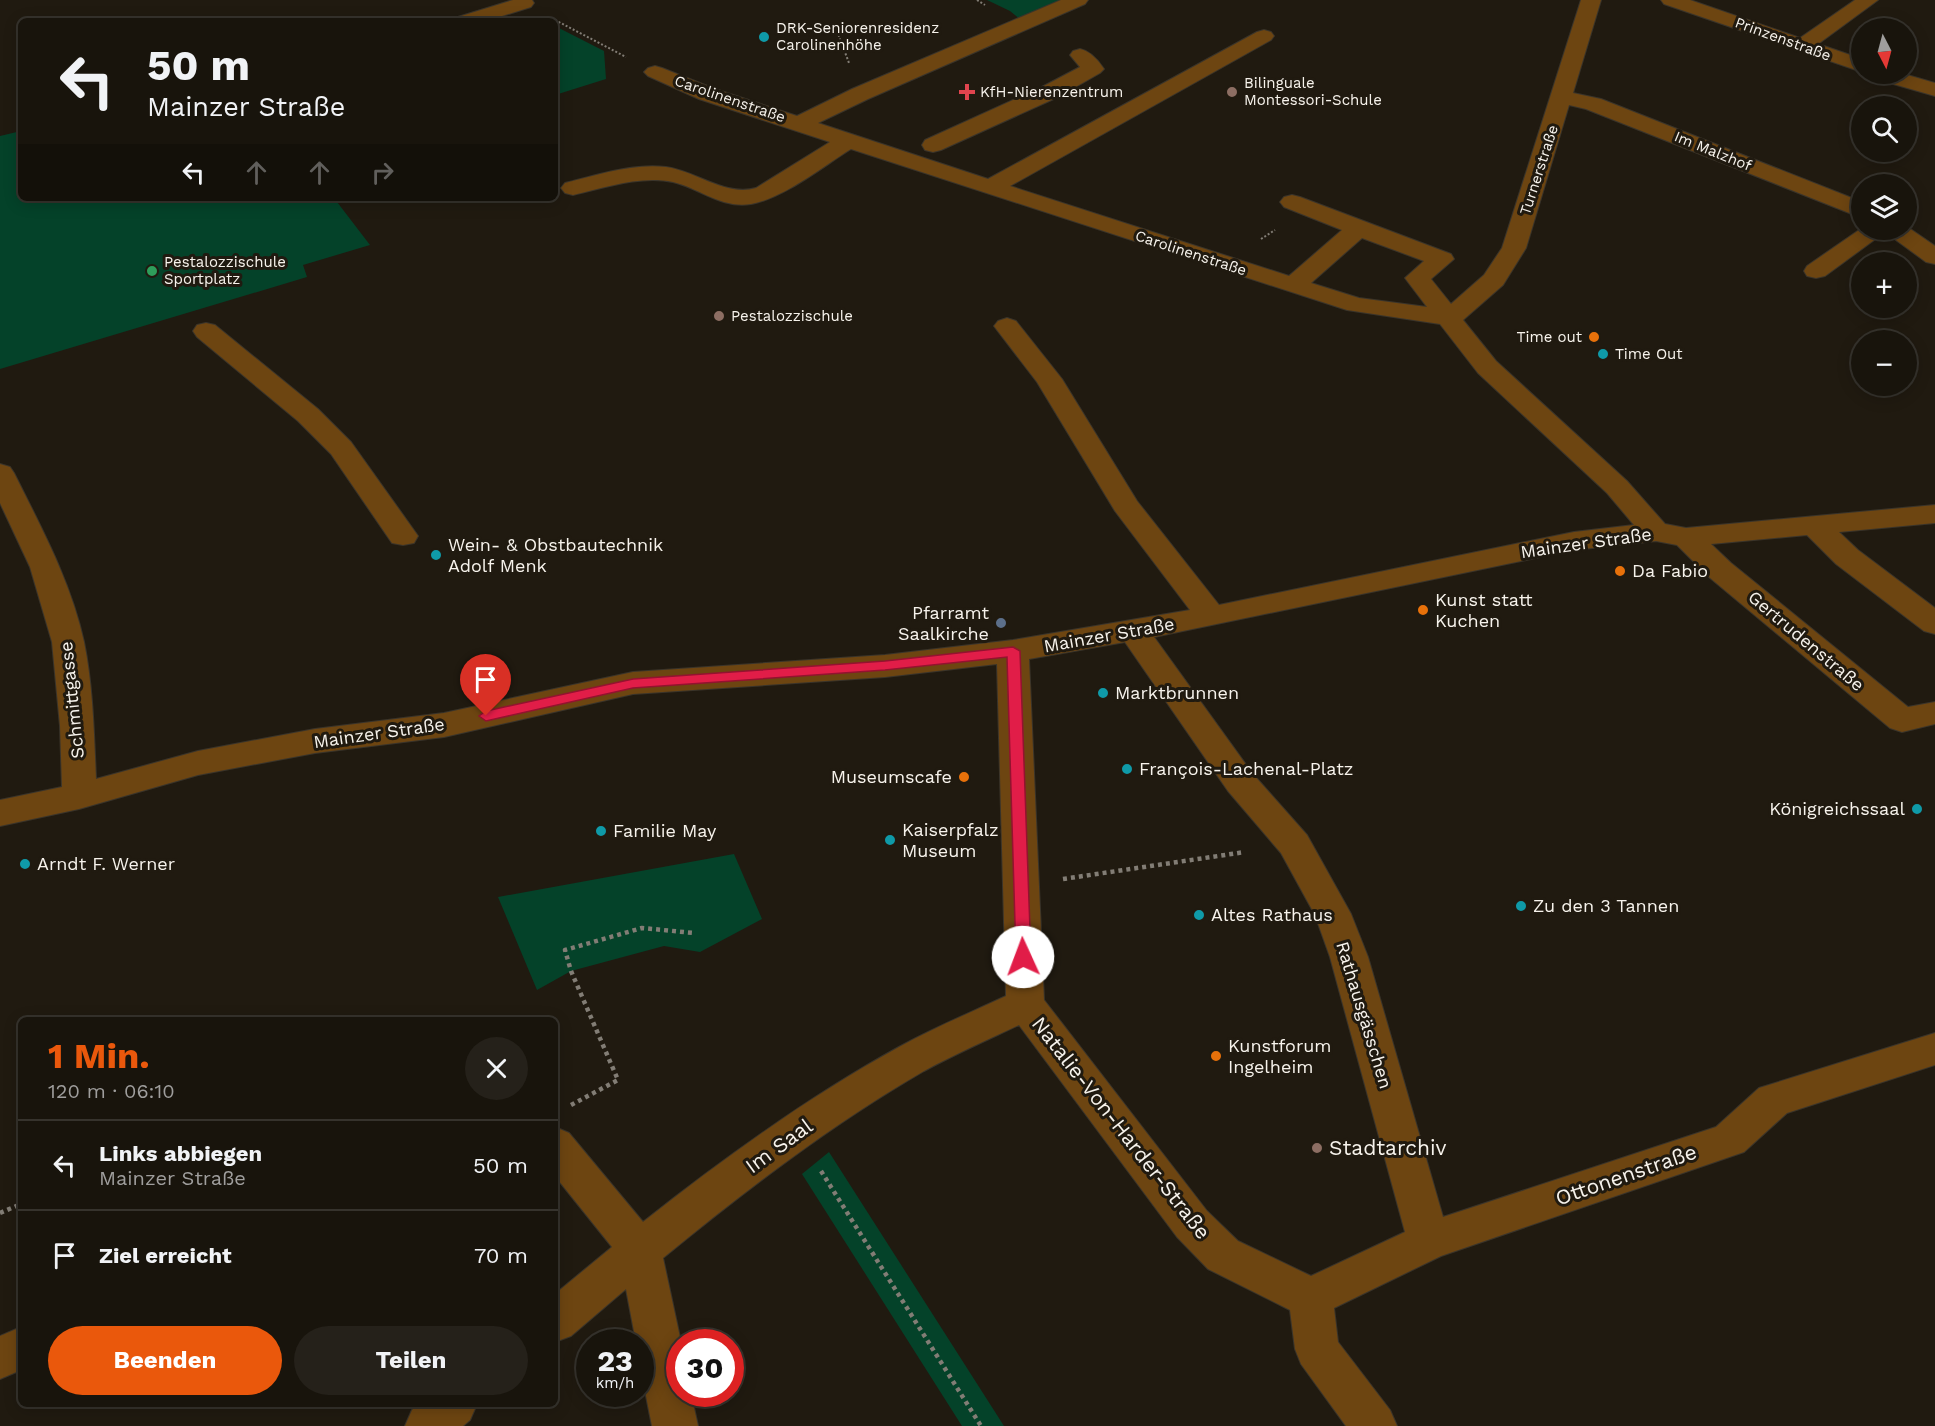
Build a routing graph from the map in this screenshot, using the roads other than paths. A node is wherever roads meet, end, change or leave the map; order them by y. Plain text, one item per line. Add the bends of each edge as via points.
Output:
1 (1078, 0) edge
2 (1591, 0) edge
3 (1868, 0) edge
4 (1679, 1) edge
5 (524, 3) road end
6 (475, 18) edge
7 (1264, 36) dead end
8 (1801, 46) junction
9 (1080, 55) dead end
10 (1851, 62) edge
11 (654, 72) road end
12 (1916, 84) edge
13 (1935, 90) edge
14 (1562, 97) junction
15 (799, 124) junction
16 (883, 129) dead end
17 (842, 138) junction
18 (923, 149) junction
19 (988, 175) junction
20 (573, 188) dead end
21 (1292, 202) dead end
22 (1851, 207) edge
23 (1359, 228) junction
24 (1860, 240) edge
25 (1910, 240) edge
26 (1935, 257) edge
27 (1816, 271) dead end
28 (1293, 286) junction
29 (1450, 318) junction
30 (1006, 326) dead end
31 (206, 332) dead end
32 (0, 473) edge
33 (1935, 514) edge
34 (1815, 526) junction
35 (1671, 534) junction
36 (403, 536) dead end
37 (1211, 616) junction
38 (1935, 624) edge
39 (1134, 632) junction
40 (1013, 651) junction
41 (1935, 712) edge
42 (79, 796) junction
43 (0, 813) edge
44 (1025, 1004) junction
45 (1935, 1048) edge
46 (558, 1149) edge
47 (1429, 1241) junction
48 (640, 1250) junction
49 (1311, 1298) junction
50 (558, 1318) edge
51 (18, 1349) edge
52 (0, 1358) edge
53 (450, 1407) edge
54 (428, 1426) edge
55 (675, 1426) edge
56 (1374, 1426) edge

1 - 15 street
2 - 14 street, Turnerstraße
3 - 8 street
4 - 8 street, Prinzenstraße
5 - 6 street
7 - 19 street
8 - 10 street, Prinzenstraße
9 - 18 street via 1093,69
11 - 15 street, Carolinenstraße
12 - 13 street
14 - 22 street, Im Malzhof via 1593,104
14 - 29 street, Turnerstraße via 1514,248 1494,280
15 - 17 street, Carolinenstraße
16 - 17 street
17 - 18 street, Carolinenstraße
17 - 20 street via 764,193 749,198 726,197 665,174 642,174
18 - 19 street, Carolinenstraße via 964,178
19 - 28 street, Carolinenstraße
21 - 23 street
23 - 28 street
23 - 29 street via 1442,259 1417,278
24 - 27 street
25 - 26 street
28 - 29 street, Carolinenstraße via 1356,305
29 - 35 street via 1487,367
30 - 37 street via 1049,379 1125,505
31 - 36 street via 308,415 341,448
32 - 42 street, Schmittgasse via 45,567 68,642
33 - 34 street, Mainzer Straße
34 - 35 street, Mainzer Straße
34 - 38 street via 1846,556
35 - 37 street, Mainzer Straße via 1552,546
35 - 41 street, Gertrudenstraße via 1902,720
37 - 39 street, Mainzer Straße
39 - 40 street, Mainzer Straße
39 - 47 street, Rathausgässchen via 1240,782 1294,844 1333,914 1349,957
40 - 42 street, Mainzer Straße via 885,666 633,683 444,725 315,741 198,763
40 - 44 street
42 - 43 street, Mainzer Straße
44 - 48 street, Im Saal via 911,1060 796,1132
44 - 49 street, Natalie-Von-Harder-Straße via 1192,1224 1223,1255
45 - 47 street, Ottonenstraße via 1773,1100 1730,1140
46 - 48 street
47 - 49 street, Ottonenstraße
48 - 50 street, Im Saal
48 - 55 street
49 - 56 street via 1317,1349
51 - 52 street
53 - 54 street

